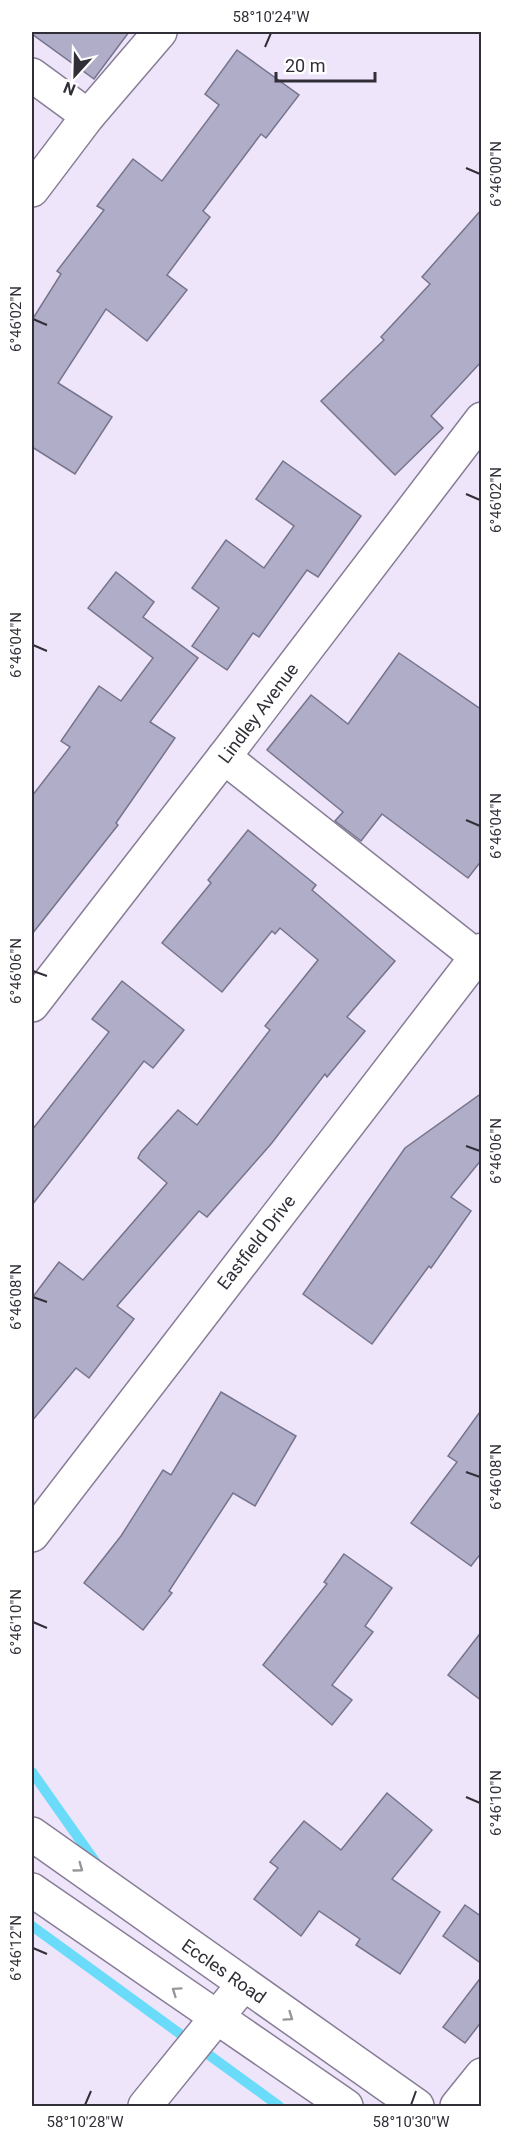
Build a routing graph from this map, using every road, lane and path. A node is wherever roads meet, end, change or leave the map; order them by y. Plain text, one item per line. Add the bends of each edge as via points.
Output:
1 (160, 32) edge
2 (32, 75) edge
3 (88, 116) junction
4 (32, 190) edge
5 (482, 418) edge
6 (224, 757) junction
7 (479, 953) edge
8 (32, 1005) edge
9 (32, 1535) edge
10 (32, 1834) edge
11 (32, 1890) edge
12 (243, 1985) junction
13 (210, 2026) junction
14 (482, 2075) edge
15 (145, 2106) edge
16 (346, 2106) edge
17 (417, 2106) edge
18 (457, 2106) edge

1 - 3 street
2 - 3 street
3 - 4 street
5 - 6 street, Lindley Avenue
6 - 7 street
6 - 8 street, Lindley Avenue
7 - 9 street, Eastfield Drive
10 -> 12 street, Eccles Road
13 -> 11 street
12 - 13 street
12 -> 17 street, Eccles Road
13 - 15 street
13 - 16 street
14 - 18 street

